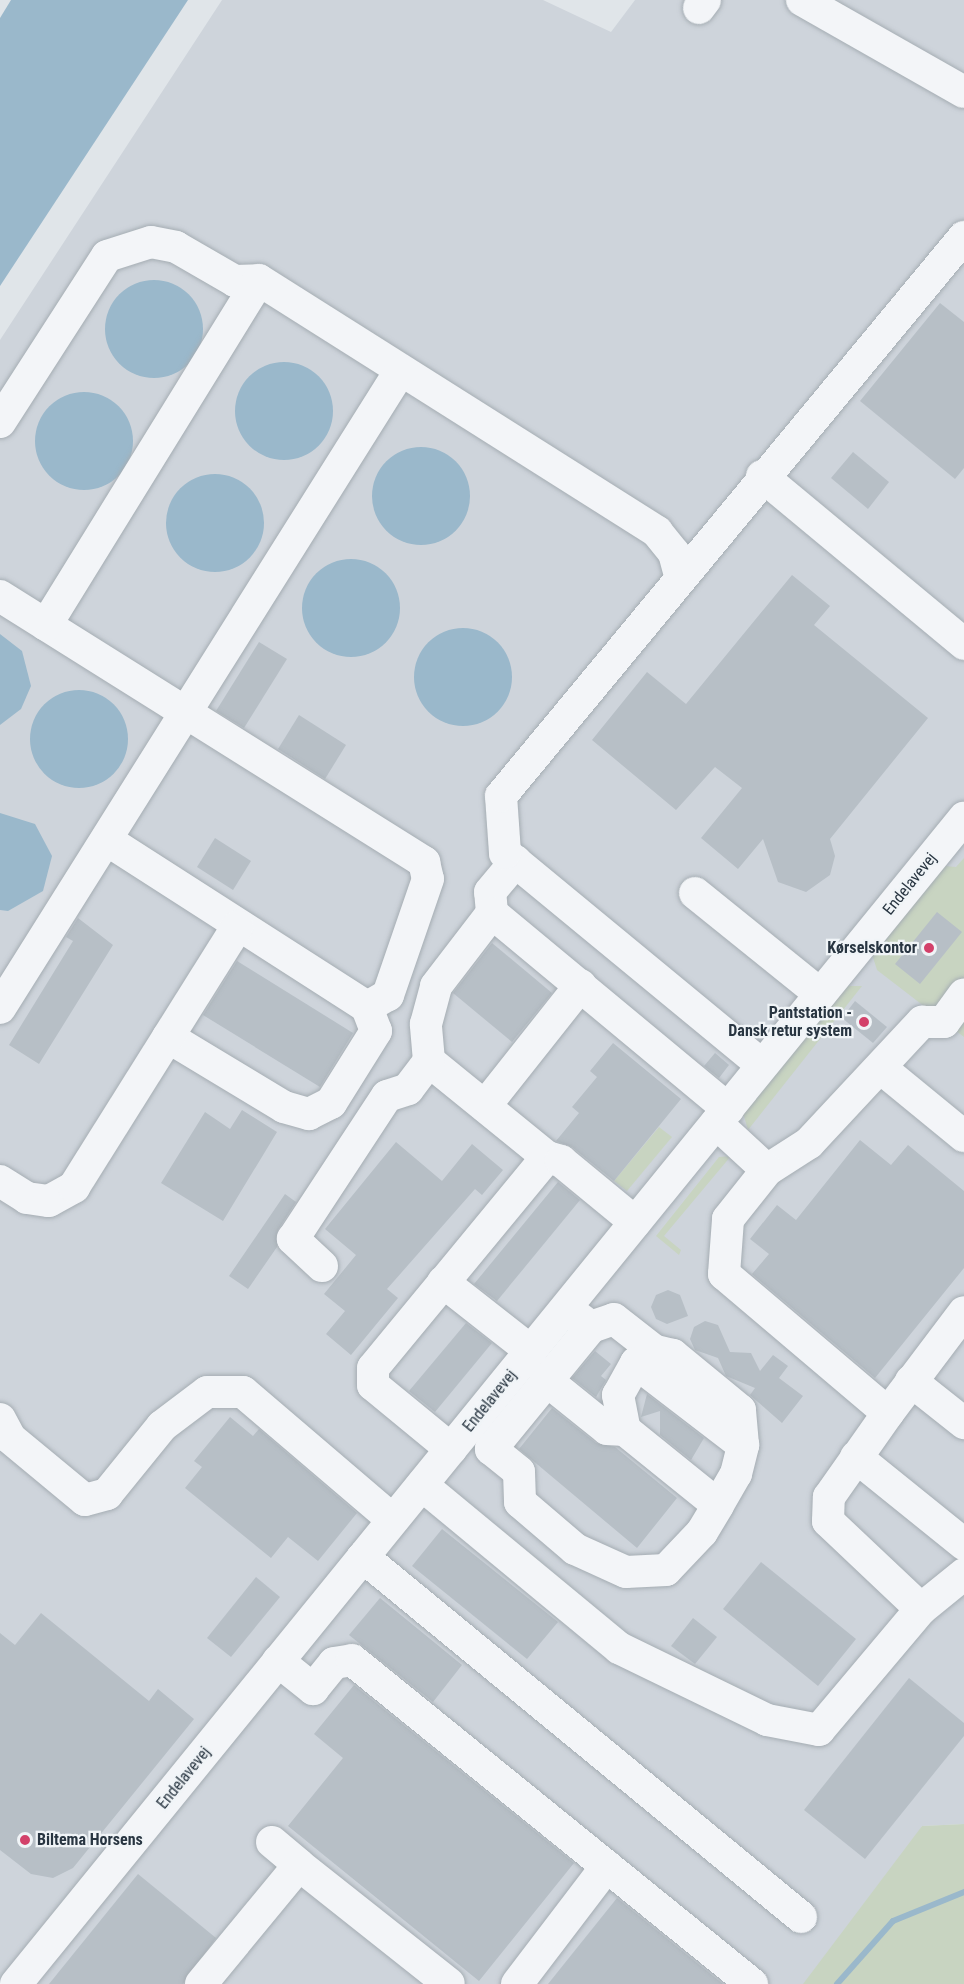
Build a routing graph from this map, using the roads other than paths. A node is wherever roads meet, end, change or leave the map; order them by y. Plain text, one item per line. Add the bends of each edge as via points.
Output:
1 (802, 0) edge
2 (964, 92) edge
3 (964, 237) edge
4 (258, 280) junction
5 (400, 371) junction
6 (0, 423) edge
7 (762, 476) junction
8 (680, 576) junction
9 (0, 596) edge
10 (46, 625) junction
11 (964, 644) edge
12 (183, 711) junction
13 (964, 818) edge
14 (108, 842) junction
15 (516, 861) junction
16 (695, 893) dead end
17 (492, 913) junction
18 (238, 926) junction
19 (581, 985) junction
20 (820, 994) junction
21 (964, 994) edge
22 (367, 1007) junction
23 (0, 1008) edge
24 (168, 1037) junction
25 (429, 1061) junction
26 (762, 1065) junction
27 (882, 1069) junction
28 (485, 1106) junction
29 (722, 1116) junction
30 (964, 1136) edge
31 (547, 1157) junction
32 (767, 1170) junction
33 (0, 1181) edge
34 (635, 1222) junction
35 (322, 1266) dead end
36 (443, 1282) junction
37 (566, 1308) junction
38 (964, 1312) edge
39 (591, 1327) junction
40 (531, 1351) junction
41 (645, 1357) junction
42 (546, 1380) junction
43 (911, 1381) junction
44 (888, 1413) junction
45 (0, 1419) edge
46 (963, 1420) edge
47 (490, 1426) junction
48 (625, 1430) junction
49 (451, 1449) junction
50 (856, 1457) junction
51 (422, 1485) junction
52 (718, 1505) junction
53 (393, 1520) junction
54 (964, 1544) edge
55 (363, 1557) junction
56 (964, 1574) edge
57 (921, 1609) junction
58 (278, 1661) junction
59 (272, 1842) dead end
60 (299, 1865) junction
61 (607, 1866) junction
62 (801, 1917) dead end
63 (16, 1984) edge
64 (201, 1984) edge
65 (449, 1984) edge
66 (517, 1984) edge
67 (752, 1984) edge

1 - 2 street
3 - 7 street
4 - 5 street
4 - 6 street via 236,281 176,247 150,242 107,256
4 - 10 street
5 - 8 street via 657,532 674,553
5 - 12 street
7 - 8 street
7 - 11 street
8 - 15 street via 501,796 505,853
9 - 10 street
10 - 12 street
12 - 14 street
12 - 22 street via 424,862 428,879 388,995
13 - 20 street, Endelavevej
14 - 18 street
14 - 23 street
15 - 17 street via 490,892
15 - 26 street
16 - 20 street
17 - 19 street
17 - 25 street via 436,986 426,1024
18 - 22 street
18 - 24 street
19 - 28 street
19 - 29 street via 627,1023
20 - 26 street, Endelavevej
21 - 27 street via 944,1022 922,1022
22 - 24 street via 376,1031 331,1103 309,1114 284,1107
24 - 33 street via 74,1187 49,1201 27,1198
25 - 28 street
25 - 35 street via 408,1089 387,1096 292,1239
26 - 29 street, Endelavevej
27 - 30 street
27 - 32 street via 809,1143
28 - 31 street
29 - 32 street
29 - 34 street, Endelavevej
31 - 34 street via 561,1161
31 - 36 street
32 - 44 street via 728,1219 724,1274
34 - 37 street, Endelavevej
36 - 40 street
36 - 49 street via 373,1368 374,1384
37 - 39 street
37 - 40 street, Endelavevej
38 - 43 street
39 - 41 street via 614,1319
39 - 42 street
40 - 47 street, Endelavevej
41 - 48 street via 618,1395
41 - 52 street via 673,1355 740,1410 743,1445 736,1474
42 - 47 street
42 - 48 street via 607,1429
43 - 44 street
43 - 46 street
44 - 50 street
45 - 53 street via 10,1437 85,1500 107,1494 162,1426 207,1392 243,1392
47 - 49 street, Endelavevej
47 - 52 street via 491,1449 519,1472 520,1502 575,1549 626,1572 666,1570
48 - 52 street
49 - 51 street, Endelavevej
50 - 54 street
50 - 57 street via 829,1497 828,1521
51 - 53 street, Endelavevej
51 - 57 street via 620,1647 767,1720 819,1730
53 - 55 street, Endelavevej
55 - 58 street, Endelavevej
55 - 62 street
56 - 57 street
58 - 61 street via 313,1689 334,1663 352,1660
58 - 63 street, Endelavevej
59 - 60 street
60 - 64 street
60 - 65 street
61 - 66 street
61 - 67 street

